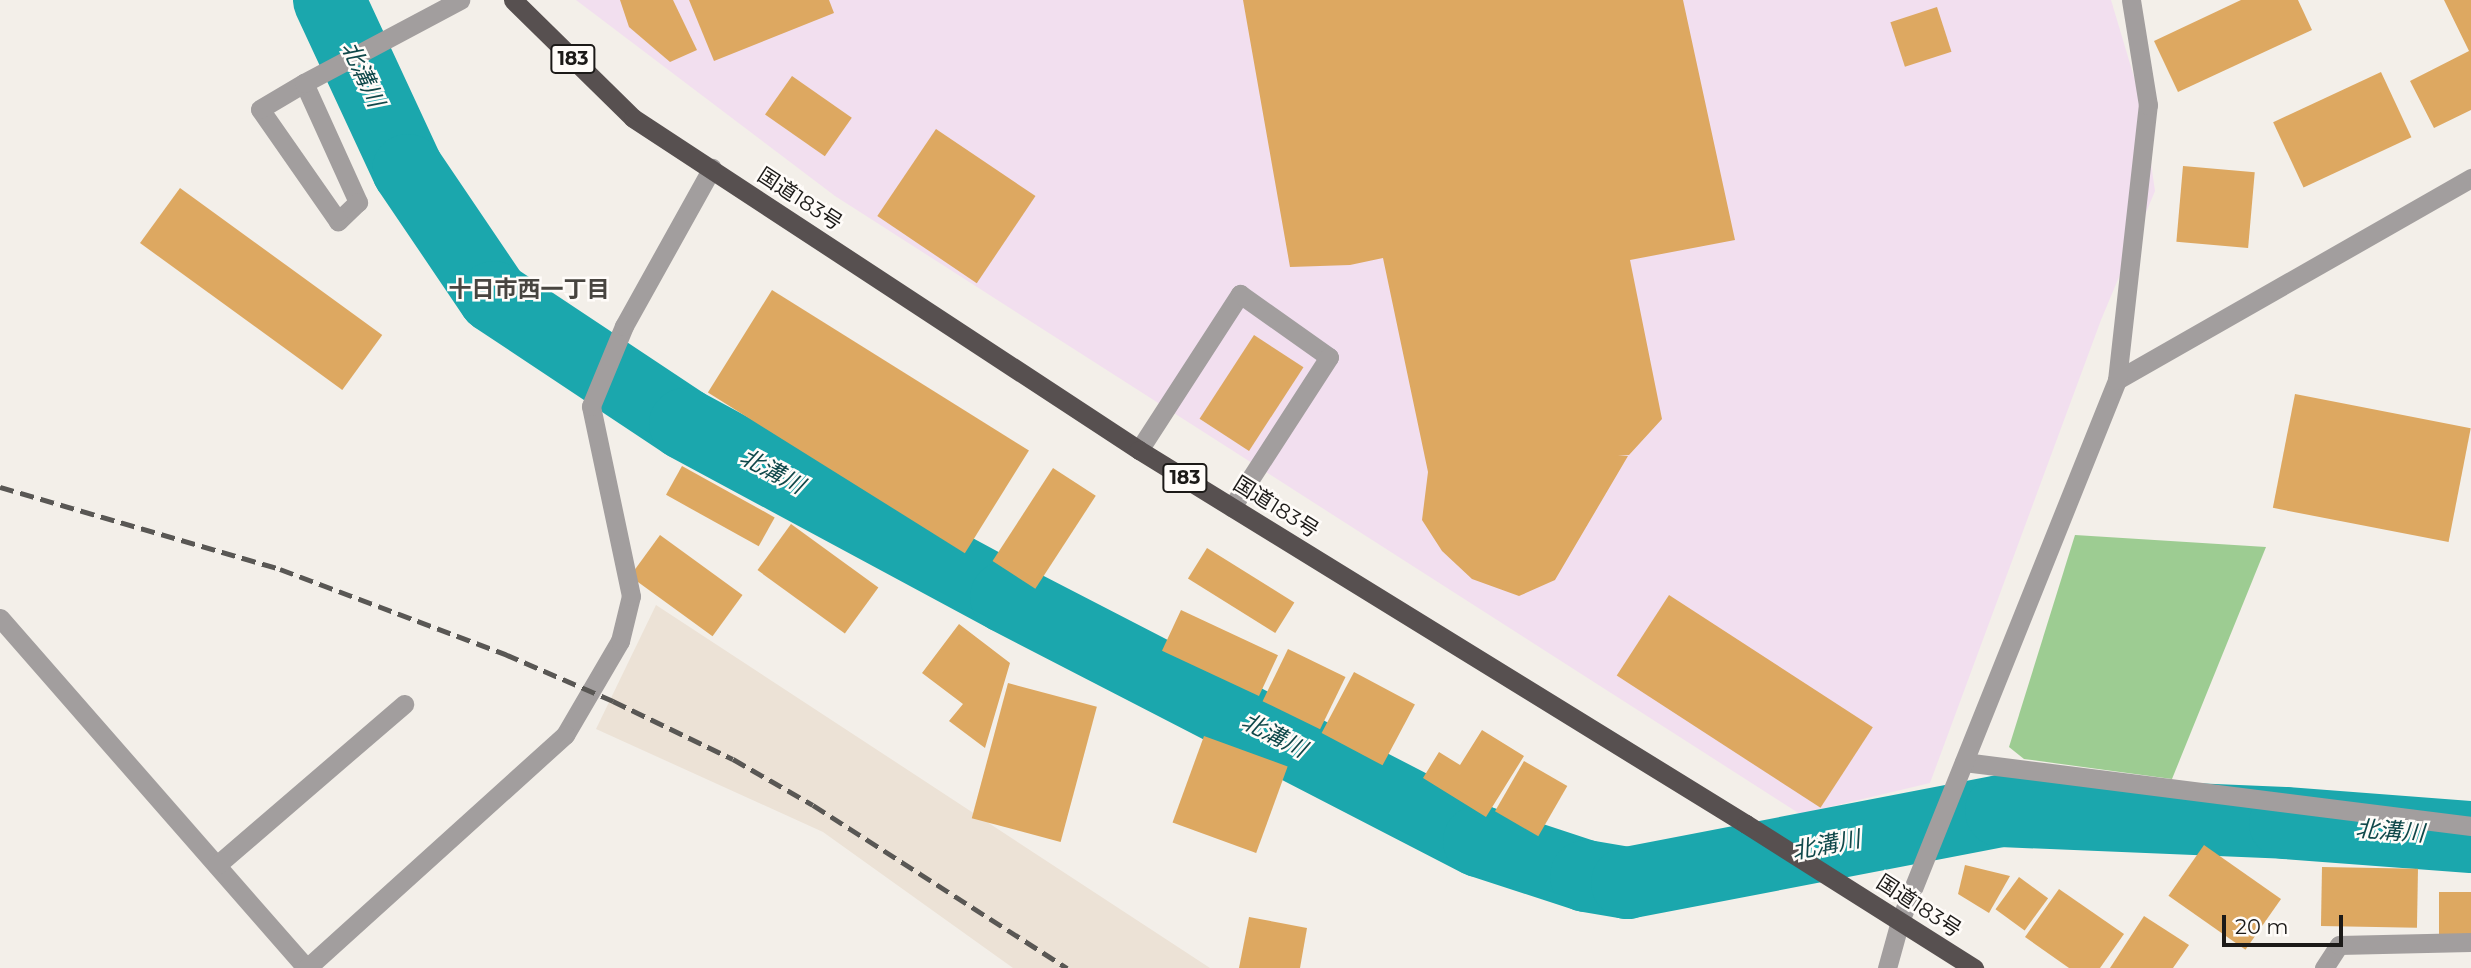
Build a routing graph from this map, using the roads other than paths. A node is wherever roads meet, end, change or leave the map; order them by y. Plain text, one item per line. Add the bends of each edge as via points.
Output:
1 (460, 0) edge
2 (513, 0) edge
3 (2131, 0) edge
4 (304, 83) junction
5 (712, 168) junction
6 (2471, 178) edge
7 (2117, 380) junction
8 (1139, 450) junction
9 (1233, 507) junction
10 (0, 618) edge
11 (404, 704) dead end
12 (1964, 762) junction
13 (2471, 826) edge
14 (216, 865) junction
15 (1900, 921) junction
16 (2471, 942) edge
17 (306, 968) edge
18 (1886, 968) edge
19 (1974, 968) edge
20 (2324, 968) edge

1 - 4 street
2 - 5 highway, 国道183号 / 183 via 633,118
3 - 7 street via 2148,105
4 - 4 street via 358,202 338,221 260,109
5 - 8 highway, 国道183号 / 183
5 - 17 street via 624,326 591,406 631,596 620,641 565,735
6 - 7 street
7 - 12 street
8 - 9 highway, 国道183号 / 183
8 - 9 street via 1240,294 1329,357
9 - 15 highway, 国道183号 / 183
10 - 14 street
11 - 14 street
12 - 13 street
12 - 15 street
14 - 17 street
15 - 18 street
15 - 19 highway, 国道183号 / 183
16 - 20 street via 2339,945

